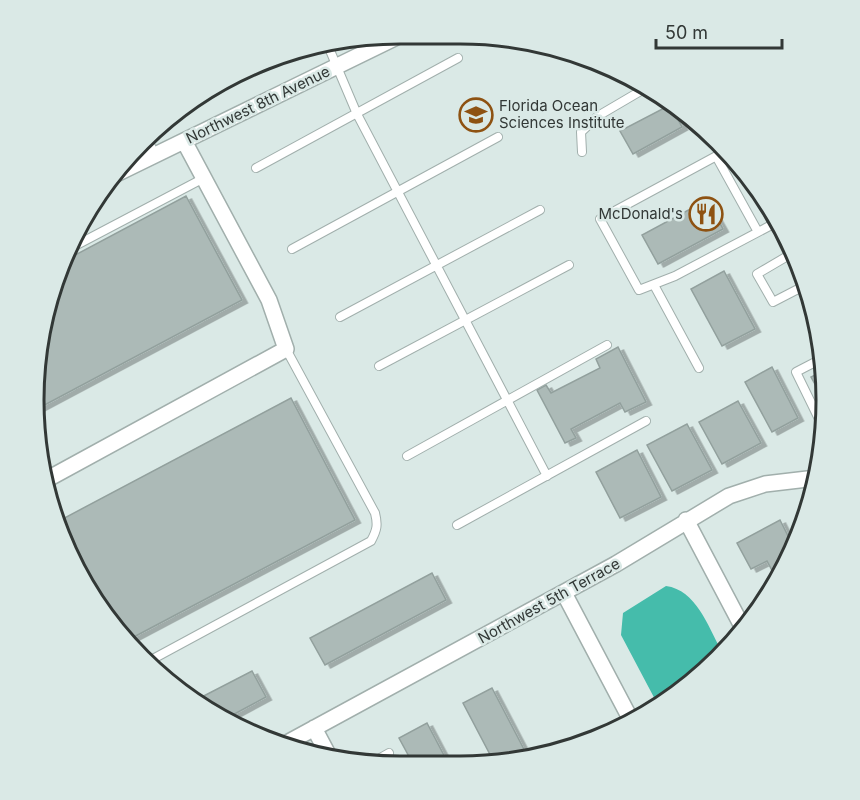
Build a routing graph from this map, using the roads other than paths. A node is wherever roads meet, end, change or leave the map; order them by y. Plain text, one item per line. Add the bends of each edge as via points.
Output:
1 (382, 44) edge
2 (330, 50) edge
3 (458, 58) dead end
4 (337, 66) junction
5 (639, 92) edge
6 (357, 114) junction
7 (498, 137) dead end
8 (184, 141) junction
9 (151, 146) edge
10 (582, 152) dead end
11 (718, 154) edge
12 (155, 155) junction
13 (721, 157) edge
14 (130, 167) edge
15 (256, 168) dead end
16 (204, 178) junction
17 (397, 190) junction
18 (540, 210) dead end
19 (771, 225) edge
20 (758, 232) junction
21 (79, 244) edge
22 (292, 249) dead end
23 (786, 257) edge
24 (436, 265) junction
25 (569, 265) dead end
26 (654, 285) junction
27 (799, 289) edge
28 (340, 317) dead end
29 (465, 320) junction
30 (607, 345) dead end
31 (286, 350) junction
32 (814, 363) edge
33 (379, 366) dead end
34 (699, 368) dead end
35 (507, 401) junction
36 (816, 413) edge
37 (646, 422) dead end
38 (407, 456) dead end
39 (547, 476) junction
40 (52, 477) edge
41 (807, 479) edge
42 (686, 520) junction
43 (457, 525) dead end
44 (564, 593) junction
45 (739, 621) edge
46 (155, 658) edge
47 (628, 714) edge
48 (314, 728) junction
49 (292, 740) edge
50 (325, 749) edge
51 (389, 753) dead end
52 (384, 756) edge

1 - 4 street, Northwest 8th Avenue
2 - 4 lane
3 - 6 lane
4 - 6 lane
4 - 8 street, Northwest 8th Avenue
5 - 10 lane via 598,116 581,132
6 - 15 lane
6 - 17 lane
7 - 17 lane
8 - 12 street, Northwest 8th Avenue
8 - 16 street
9 - 12 lane
11 - 26 lane via 600,219 639,291
12 - 14 street, Northwest 8th Avenue
13 - 20 lane
16 - 21 lane
16 - 31 street via 269,300
17 - 22 lane
17 - 24 lane
18 - 24 lane
19 - 20 lane
20 - 26 lane
23 - 27 lane via 758,274 773,302
24 - 28 lane
24 - 29 lane
25 - 29 lane
26 - 34 lane
29 - 33 lane
29 - 35 lane
30 - 35 lane
31 - 40 street
31 - 46 lane via 375,513 375,534 370,541
32 - 36 lane via 796,372
35 - 38 lane
35 - 39 lane
37 - 39 lane
39 - 43 lane
41 - 42 street, Northwest 5th Terrace via 746,489
42 - 44 street, Northwest 5th Terrace
42 - 45 street
44 - 47 street
44 - 48 street, Northwest 5th Terrace
48 - 49 street, Northwest 5th Terrace
48 - 50 street
51 - 52 lane

